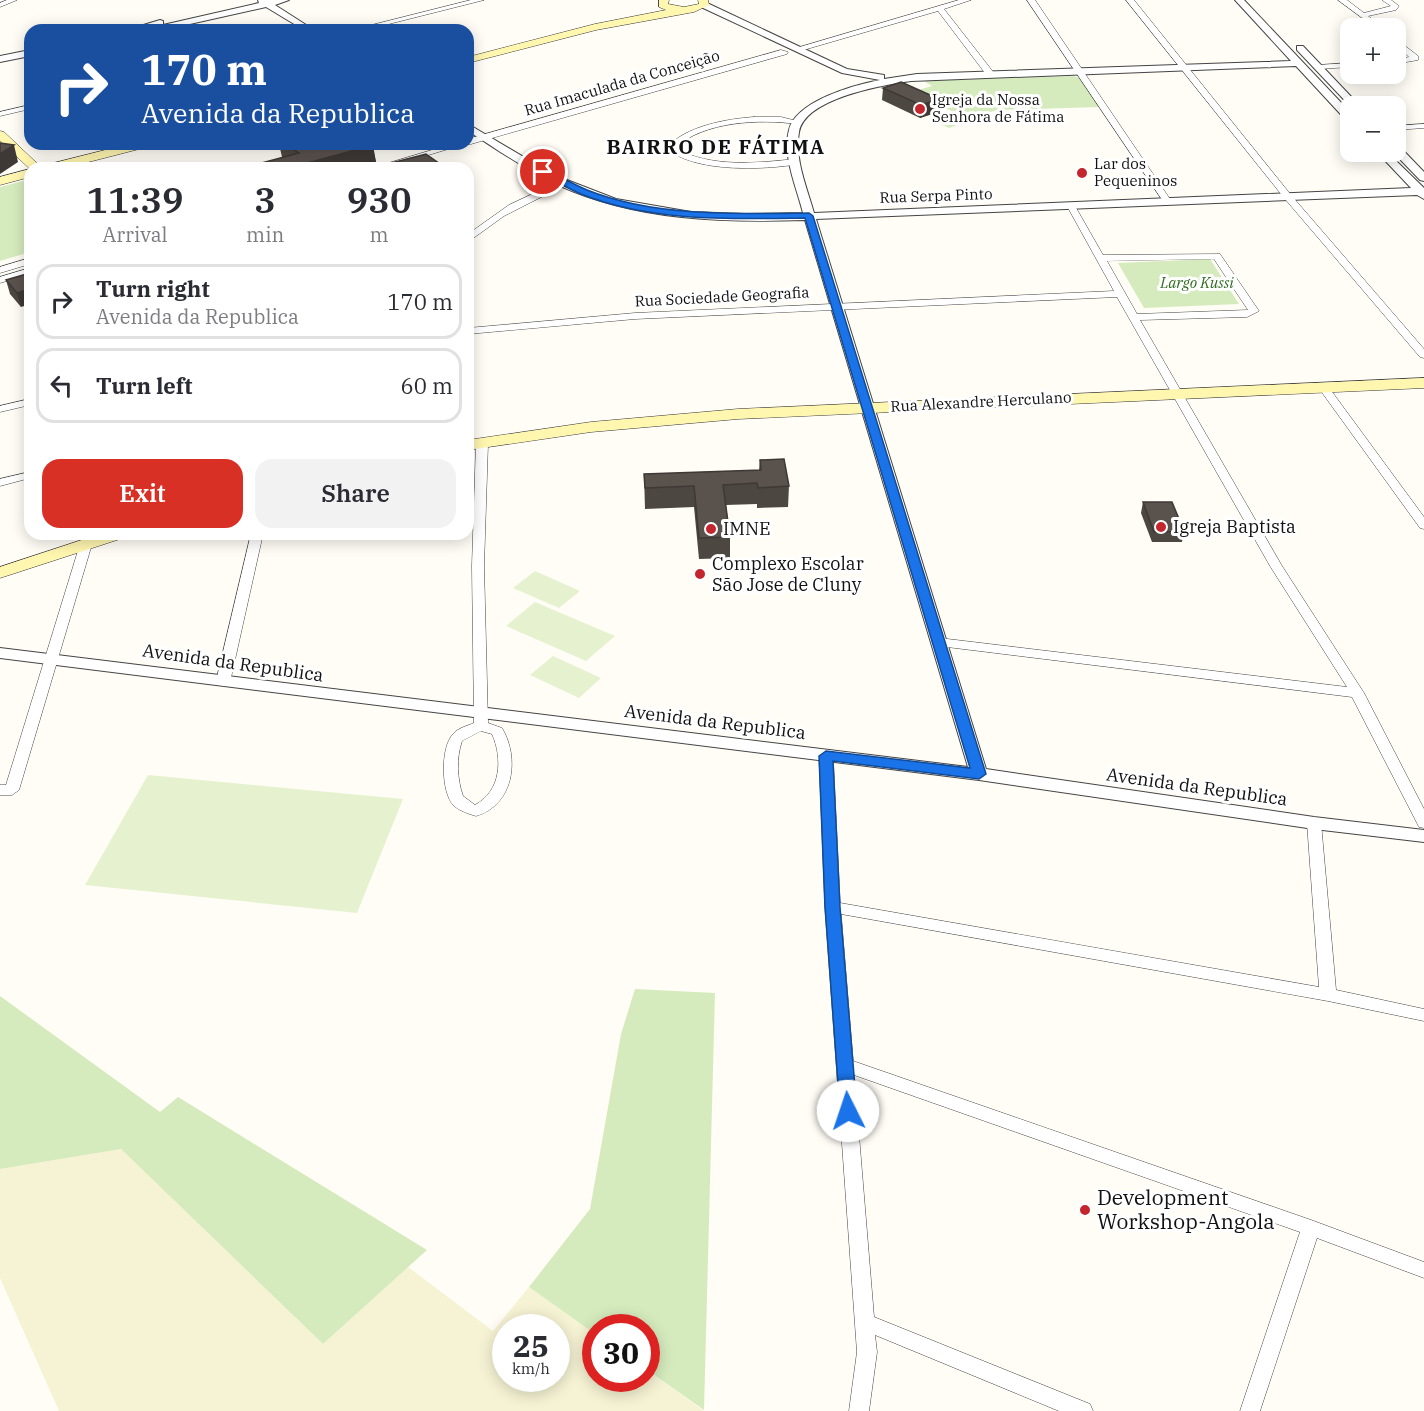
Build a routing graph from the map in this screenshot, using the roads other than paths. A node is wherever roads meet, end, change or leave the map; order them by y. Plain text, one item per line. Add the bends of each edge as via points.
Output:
1 (13, 0) edge
2 (285, 0) edge
3 (480, 0) edge
4 (716, 0) edge
5 (968, 0) edge
6 (1031, 0) edge
7 (1130, 0) edge
8 (1239, 0) edge
9 (1252, 0) edge
10 (1341, 0) edge
11 (1386, 0) edge
12 (263, 1) edge
13 (663, 1) edge
14 (704, 3) edge
15 (0, 4) edge
16 (940, 8) junction
17 (686, 10) junction
18 (1363, 15) junction
19 (1367, 18) edge
20 (190, 19) junction
21 (163, 24) edge
22 (172, 24) edge
23 (300, 24) edge
24 (381, 24) edge
25 (595, 27) junction
26 (1286, 34) dead end
27 (1294, 42) dead end
28 (798, 49) junction
29 (1406, 50) edge
30 (784, 52) junction
31 (24, 56) edge
32 (474, 58) edge
33 (1406, 60) edge
34 (0, 61) edge
35 (1299, 63) junction
36 (1340, 66) edge
37 (1183, 68) junction
38 (1319, 68) junction
39 (1080, 72) junction
40 (826, 74) dead end
41 (991, 75) junction
42 (916, 77) junction
43 (1346, 96) edge
44 (1340, 107) edge
45 (24, 108) edge
46 (0, 114) edge
47 (797, 122) junction
48 (1424, 126) edge
49 (1406, 127) edge
50 (474, 131) edge
51 (0, 135) edge
52 (485, 137) junction
53 (474, 140) edge
54 (120, 150) edge
55 (440, 150) edge
56 (1406, 159) edge
57 (29, 162) edge
58 (73, 162) edge
59 (397, 162) edge
60 (796, 162) junction
61 (1392, 162) edge
62 (24, 175) edge
63 (1424, 178) edge
64 (0, 181) edge
65 (562, 183) junction
66 (1423, 193) edge
67 (1288, 197) junction
68 (1168, 202) junction
69 (1071, 206) junction
70 (809, 216) junction
71 (474, 233) edge
72 (1100, 258) junction
73 (24, 263) edge
74 (0, 270) edge
75 (24, 273) edge
76 (0, 280) edge
77 (1121, 294) junction
78 (837, 307) junction
79 (1136, 317) junction
80 (474, 330) edge
81 (1424, 355) edge
82 (1424, 383) edge
83 (1323, 387) junction
84 (1176, 393) junction
85 (24, 403) edge
86 (866, 408) junction
87 (0, 409) edge
88 (475, 444) edge
89 (24, 477) edge
90 (0, 483) edge
91 (1424, 525) edge
92 (98, 540) edge
93 (256, 540) edge
94 (86, 544) junction
95 (0, 573) edge
96 (939, 642) junction
97 (0, 653) edge
98 (50, 657) junction
99 (223, 682) junction
100 (1357, 693) junction
101 (481, 720) junction
102 (826, 756) junction
103 (979, 774) junction
104 (0, 790) edge
105 (1424, 823) edge
106 (1314, 824) junction
107 (1424, 836) edge
108 (833, 907) junction
109 (1328, 995) junction
110 (1424, 1015) edge
111 (845, 1065) junction
112 (1311, 1228) junction
113 (1424, 1270) edge
114 (865, 1322) junction
115 (859, 1411) edge
116 (1083, 1411) edge
117 (1250, 1411) edge

1 - 15 street
2 - 12 street
3 - 24 street
4 - 14 main road
5 - 16 street
6 - 39 street
7 - 37 street
8 - 35 street
9 - 26 street
10 - 18 street
11 - 18 street via 1395,6
12 - 20 street
12 - 23 street
13 - 17 main road via 667,8
13 - 25 main road
14 - 17 main road
14 - 28 street
16 - 28 street
16 - 41 street
17 - 25 main road
17 - 30 street
18 - 19 street
20 - 21 street
20 - 22 street
25 - 32 main road
27 - 38 street
28 - 42 street via 853,74
29 - 33 street via 1415,58
30 - 40 street
30 - 52 street, Rua Imaculada da Conceição
31 - 34 street
35 - 37 street
35 - 44 street
36 - 38 street
37 - 39 street
37 - 67 street
38 - 43 street
39 - 41 street
39 - 68 street
41 - 42 street
42 - 47 street via 836,90
45 - 46 street
47 - 60 street via 792,136
47 - 60 street via 737,122 697,132 674,142 670,148 687,157 729,163
48 - 49 street
50 - 52 street, Rua Serpa Pinto
51 - 57 main road
52 - 53 street, Rua Imaculada da Conceição
52 - 65 street, Rua Serpa Pinto
54 - 58 main road
55 - 59 street
56 - 63 street
60 - 70 street
61 - 66 street
62 - 64 main road
65 - 70 street, Rua Serpa Pinto via 619,202 672,212 742,218
65 - 71 street via 522,202
66 - 67 street, Rua Serpa Pinto
67 - 68 street, Rua Serpa Pinto
67 - 81 street
68 - 69 street, Rua Serpa Pinto
69 - 70 street, Rua Serpa Pinto
69 - 72 street
70 - 78 street
72 - 77 street
72 - 79 street via 1213,255 1219,258 1254,311
73 - 74 street
75 - 76 street
77 - 78 street, Rua Sociedade Geografia
77 - 79 street
78 - 80 street, Rua Sociedade Geografia via 635,316
78 - 86 street
79 - 84 street
82 - 83 main road, Rua Alexandre Herculano
83 - 84 main road, Rua Alexandre Herculano
83 - 91 street
84 - 86 main road, Rua Alexandre Herculano
84 - 100 street via 1276,566
85 - 87 street
86 - 88 main road, Rua Alexandre Herculano via 660,420
86 - 96 street
88 - 101 street
89 - 90 street
92 - 94 main road
93 - 99 street
94 - 95 main road
94 - 98 street
96 - 100 street
96 - 103 street
97 - 98 street, Avenida da Republica
98 - 99 street, Avenida da Republica
98 - 104 street via 12,790
99 - 101 street, Avenida da Republica
100 - 105 street
101 - 101 street via 456,740 452,770 452,791 459,802 476,811 495,798 502,782 502,740 497,731
101 - 102 street, Avenida da Republica
102 - 103 street, Avenida da Republica
102 - 108 street
103 - 106 street, Avenida da Republica
106 - 107 street, Avenida da Republica
106 - 109 street
108 - 109 street
108 - 111 street
109 - 110 street
111 - 112 street
111 - 114 street
112 - 113 street
112 - 117 street
114 - 115 street via 867,1352
114 - 116 street

